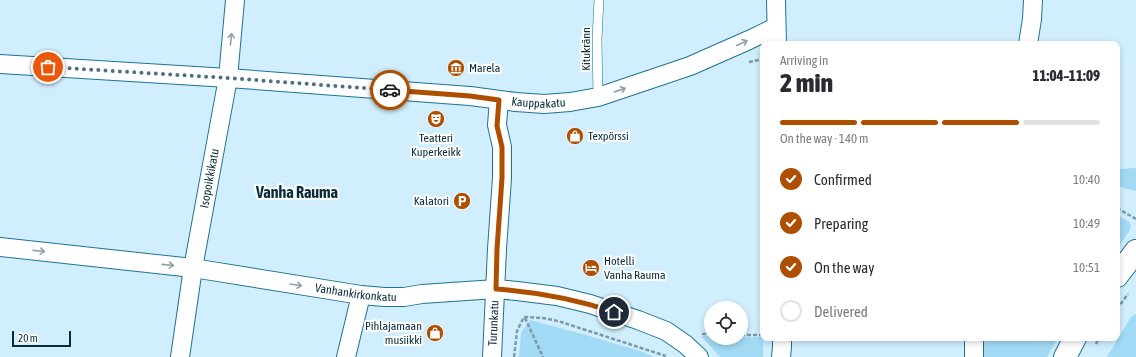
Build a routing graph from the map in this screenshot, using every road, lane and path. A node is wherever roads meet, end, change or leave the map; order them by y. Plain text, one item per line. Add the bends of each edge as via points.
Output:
1 (235, 0) edge
2 (600, 0) edge
3 (776, 0) edge
4 (1033, 0) edge
5 (776, 35) edge
6 (1028, 41) edge
7 (0, 64) edge
8 (228, 78) junction
9 (598, 97) junction
10 (499, 100) junction
11 (1120, 210) edge
12 (1136, 219) edge
13 (0, 247) edge
14 (1136, 251) edge
15 (194, 268) junction
16 (1124, 284) edge
17 (496, 289) junction
18 (361, 295) junction
19 (1120, 298) edge
20 (524, 317) junction
21 (748, 335) edge
22 (760, 335) edge
23 (782, 341) edge
24 (974, 341) edge
25 (1073, 341) edge
26 (180, 357) edge
27 (346, 357) edge
28 (492, 357) edge
29 (514, 357) edge
30 (543, 357) edge
31 (670, 357) edge
32 (699, 357) edge
33 (781, 357) edge
34 (974, 357) edge
35 (1065, 357) edge

8 -> 1 street, Isopoikkikatu
2 - 9 lane, Kitukränn via 597,39
3 - 5 street
4 - 6 street
9 -> 5 street, Kauppakatu via 690,66 748,40
7 - 8 street, Kauppakatu
8 - 10 street, Kauppakatu
8 - 15 street, Isopoikkikatu
9 - 10 street, Kauppakatu via 544,104
10 - 17 street via 497,126 502,147 502,178
11 - 12 path
13 -> 15 street, Vanhankirkonkatu
14 - 16 main road
15 -> 18 street, Vanhankirkonkatu
15 - 26 street, Isopoikkikatu
16 - 19 path
17 - 18 street, Vanhankirkonkatu via 404,297
17 - 28 street, Turunkatu
17 - 32 street, Vanhankirkonkatu via 557,296 632,318 666,331
18 - 27 street
20 - 29 path via 517,331
20 - 30 path
20 - 31 path via 558,321
21 - 22 path
23 - 33 street
24 - 34 street
25 - 35 main road

